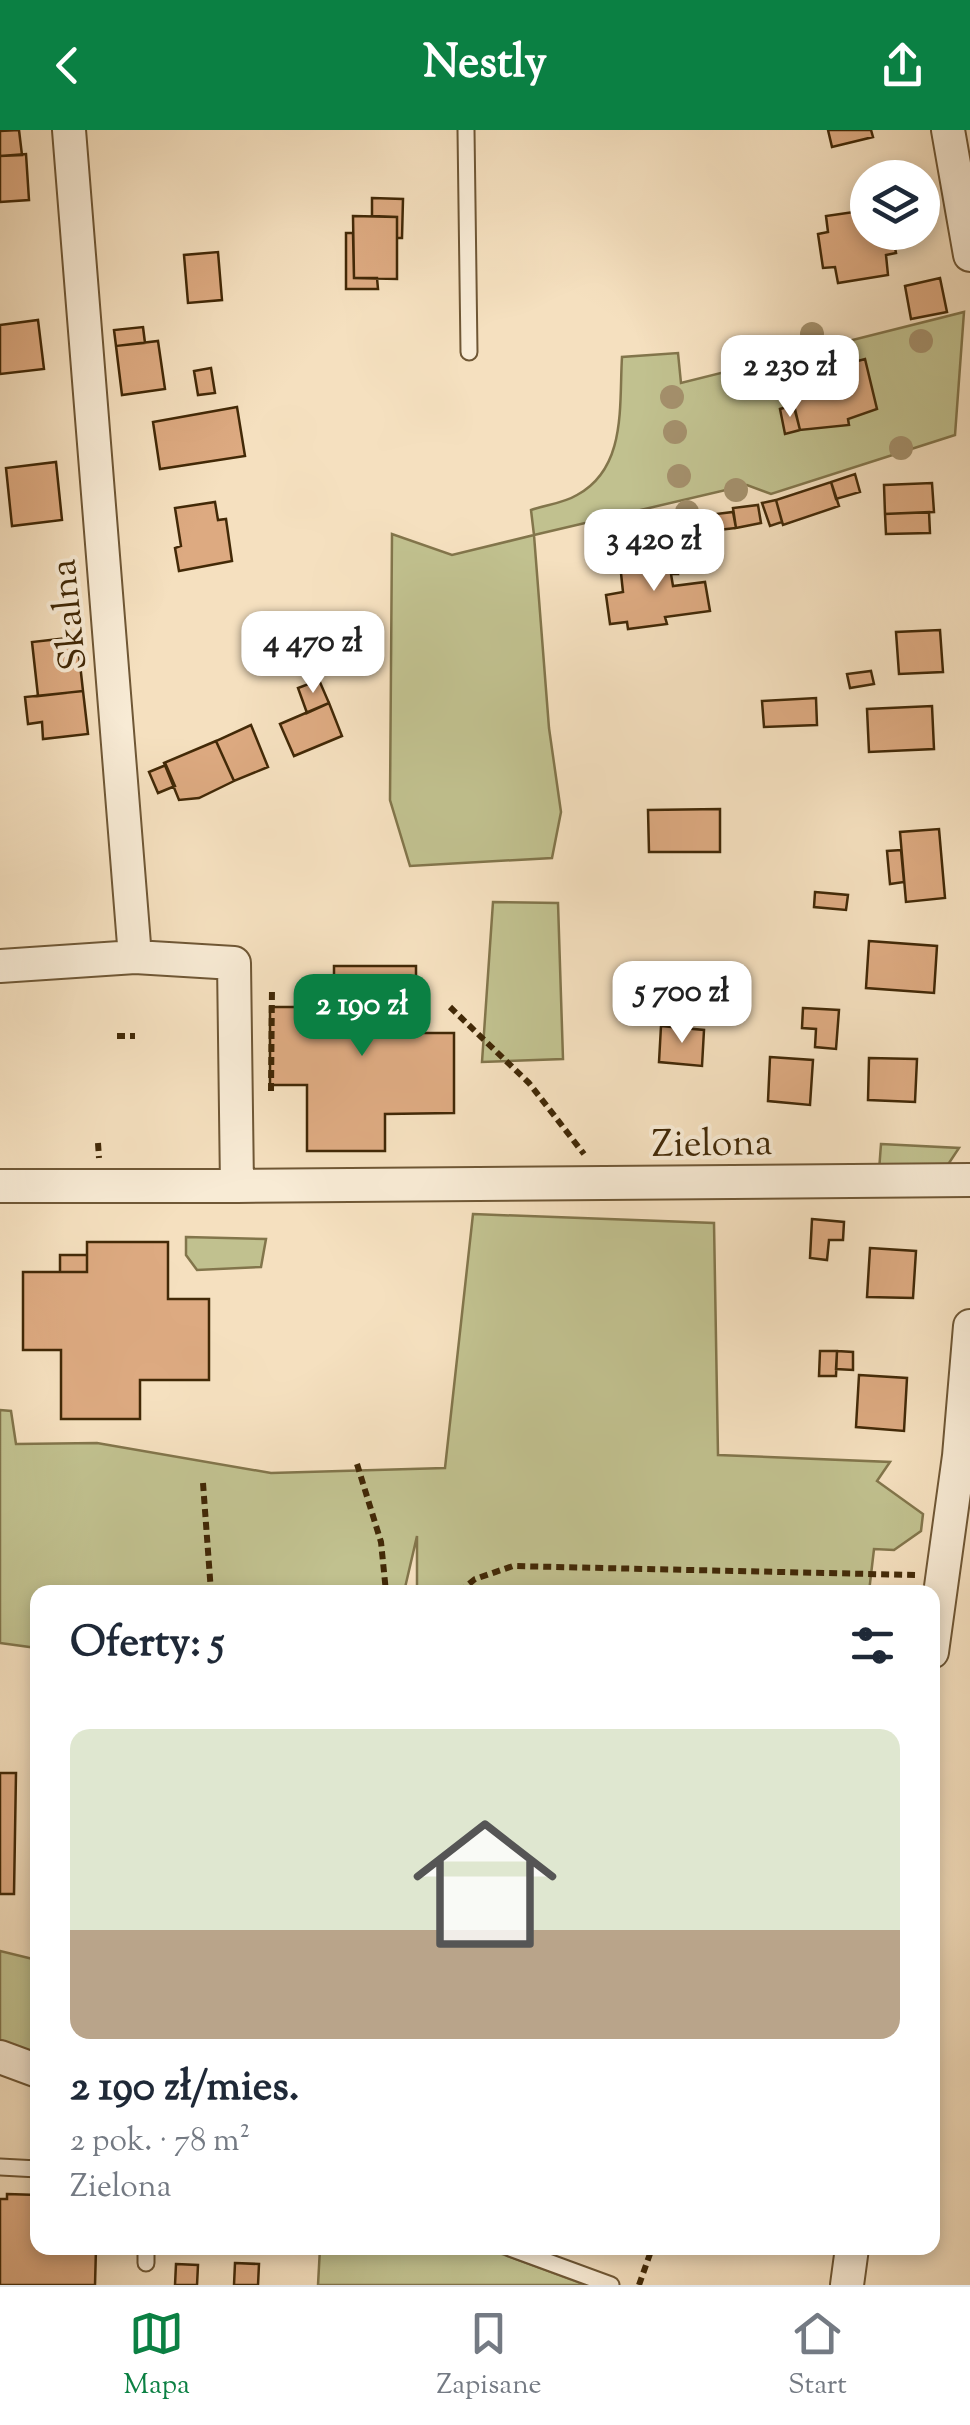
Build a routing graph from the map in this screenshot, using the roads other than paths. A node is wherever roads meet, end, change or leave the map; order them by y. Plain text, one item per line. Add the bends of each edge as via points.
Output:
1 (69, 130) edge
2 (466, 130) edge
3 (948, 130) edge
4 (970, 255) edge
5 (469, 352) dead end
6 (135, 957) junction
7 (0, 966) edge
8 (970, 1180) edge
9 (0, 1186) edge
10 (237, 1186) junction
11 (970, 1326) edge
12 (940, 1597) edge
13 (0, 2057) edge
14 (30, 2068) edge
15 (0, 2167) edge
16 (30, 2169) edge
17 (528, 2255) edge
18 (851, 2255) edge
19 (607, 2285) edge
20 (848, 2285) edge

1 - 6 street, Skalna
2 - 5 lane
3 - 4 street
6 - 7 street
6 - 10 street via 234,963
8 - 10 street, Zielona
9 - 10 street, Zielona
11 - 12 street
13 - 14 street
15 - 16 lane
17 - 19 lane
18 - 20 street

